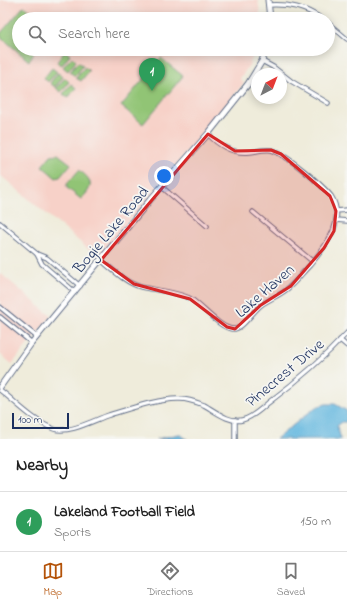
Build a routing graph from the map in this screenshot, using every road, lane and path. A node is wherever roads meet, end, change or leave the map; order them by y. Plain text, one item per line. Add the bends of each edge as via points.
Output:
1 (268, 2) edge
2 (269, 12) edge
3 (313, 12) edge
4 (335, 29) edge
5 (347, 39) edge
6 (264, 56) edge
7 (262, 61) junction
8 (328, 103) dead end
9 (208, 134) junction
10 (162, 187) junction
11 (347, 210) edge
12 (336, 211) junction
13 (253, 212) dead end
14 (336, 220) junction
15 (347, 221) edge
16 (0, 223) edge
17 (207, 226) dead end
18 (37, 254) junction
19 (101, 260) junction
20 (312, 262) junction
21 (80, 286) junction
22 (75, 292) junction
23 (0, 308) edge
24 (0, 317) edge
25 (14, 319) junction
26 (9, 325) junction
27 (347, 333) edge
28 (37, 337) junction
29 (340, 340) junction
30 (32, 343) junction
31 (347, 346) edge
32 (0, 388) edge
33 (235, 420) junction
34 (235, 439) edge

1 - 2 main road
1 - 3 street via 301,7
4 - 5 street
6 - 7 main road, Bogie Lake Road
7 - 8 street
7 - 9 main road, Bogie Lake Road via 248,84
9 - 10 main road, Bogie Lake Road
9 - 12 street, Lake Haven via 235,151 271,150 291,160 330,196
10 - 17 street
10 - 19 main road, Bogie Lake Road
11 - 12 street
12 - 14 street, Lake Haven
13 - 20 street
14 - 15 street
14 - 20 street, Lake Haven via 330,241
16 - 18 street
18 - 21 street via 47,258
18 - 22 street via 42,264
19 - 20 street, Lake Haven via 134,284 190,298 226,328 235,329 261,305 286,290
19 - 21 main road, Bogie Lake Road
21 - 22 main road, Bogie Lake Road
22 - 28 main road, Bogie Lake Road
23 - 25 street
24 - 26 street
25 - 26 street
25 - 28 street
26 - 30 street
27 - 29 street, Pinecrest Drive
28 - 30 main road, Bogie Lake Road
29 - 31 street
29 - 33 street, Pinecrest Drive via 296,382 258,411 242,420
30 - 32 main road, Bogie Lake Road
32 - 33 street, Pinecrest Drive via 39,421 60,430 147,404 179,399 195,402
33 - 34 street

